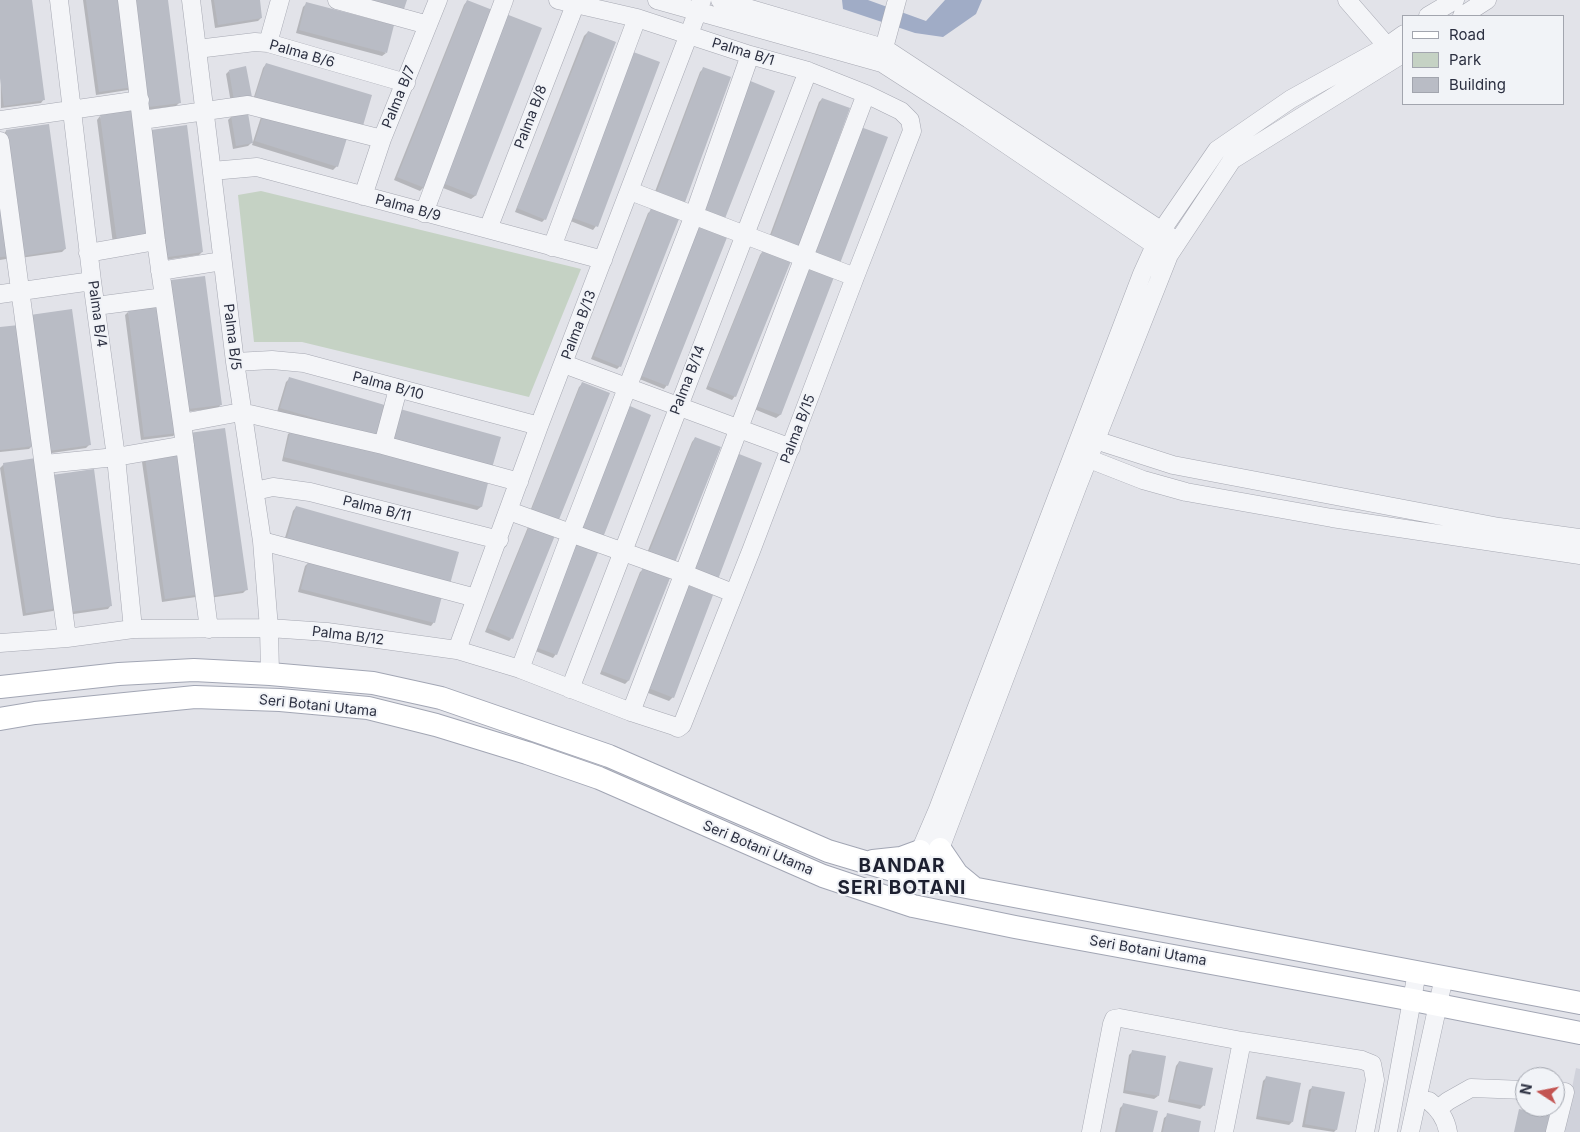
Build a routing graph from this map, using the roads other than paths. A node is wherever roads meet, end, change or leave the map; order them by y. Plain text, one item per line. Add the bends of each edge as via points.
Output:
1 (59, 0) edge
2 (127, 0) edge
3 (191, 0) edge
4 (280, 0) edge
5 (337, 0) edge
6 (438, 0) edge
7 (504, 0) edge
8 (558, 0) edge
9 (657, 0) edge
10 (720, 0) edge
11 (897, 0) edge
12 (1347, 0) edge
13 (1455, 0) edge
14 (1487, 0) edge
15 (575, 5) junction
16 (700, 6) edge
17 (1430, 15) edge
18 (1464, 15) edge
19 (637, 18) junction
20 (428, 25) junction
21 (690, 35) junction
22 (1402, 35) edge
23 (886, 41) junction
24 (268, 43) junction
25 (1387, 46) junction
26 (197, 49) junction
27 (1402, 54) edge
28 (750, 55) junction
29 (808, 71) junction
30 (406, 83) junction
31 (866, 94) junction
32 (140, 100) junction
33 (72, 110) junction
34 (204, 110) junction
35 (0, 120) edge
36 (142, 120) junction
37 (912, 131) joint
38 (382, 139) junction
39 (0, 141) edge
40 (212, 171) junction
41 (630, 191) junction
42 (363, 196) junction
43 (1174, 212) junction
44 (424, 213) junction
45 (694, 215) junction
46 (1134, 221) junction
47 (488, 229) junction
48 (745, 234) junction
49 (1158, 237) junction
50 (156, 241) junction
51 (552, 247) junction
52 (1173, 248) junction
53 (88, 253) junction
54 (804, 257) junction
55 (603, 260) junction
56 (222, 261) junction
57 (160, 271) junction
58 (1142, 274) junction
59 (855, 277) junction
60 (92, 281) junction
61 (20, 292) junction
62 (0, 294) edge
63 (164, 297) junction
64 (96, 306) junction
65 (235, 362) junction
66 (564, 364) junction
67 (628, 387) junction
68 (398, 389) junction
69 (678, 406) junction
70 (241, 412) junction
71 (182, 423) junction
72 (539, 426) junction
73 (740, 428) junction
74 (1088, 438) junction
75 (185, 445) junction
76 (383, 445) junction
77 (791, 448) junction
78 (1081, 456) junction
79 (116, 457) junction
80 (45, 464) junction
81 (519, 482) junction
82 (255, 491) junction
83 (509, 511) junction
84 (571, 533) junction
85 (1580, 538) edge
86 (499, 540) junction
87 (262, 541) junction
88 (622, 552) junction
89 (1580, 555) edge
90 (685, 574) junction
91 (733, 593) junction
92 (476, 598) junction
93 (269, 628) junction
94 (133, 629) junction
95 (209, 629) junction
96 (67, 638) junction
97 (0, 644) edge
98 (457, 650) junction
99 (520, 669) junction
100 (270, 674) junction
101 (0, 687) edge
102 (570, 689) junction
103 (631, 712) junction
104 (0, 719) edge
105 (682, 725) joint
106 (930, 850) junction
107 (864, 861) junction
108 (919, 878) junction
109 (844, 883) junction
110 (975, 888) junction
111 (939, 912) junction
112 (1417, 972) junction
113 (1444, 977) junction
114 (1413, 1000) junction
115 (1580, 1003) edge
116 (1439, 1006) junction
117 (1580, 1033) edge
118 (1242, 1041) junction
119 (1397, 1088) junction
120 (1515, 1090) edge
121 (1566, 1092) edge
122 (1418, 1093) junction
123 (1438, 1109) junction
124 (1091, 1132) edge
125 (1224, 1132) edge
126 (1365, 1132) edge
127 (1388, 1132) edge
128 (1410, 1132) edge
129 (1448, 1132) edge
130 (1555, 1132) edge

1 - 33 street, Palma B/4
2 - 32 street
3 - 26 street, Palma B/5
4 - 24 street
5 - 20 street
6 - 20 street, Palma B/7
7 - 44 street
8 - 15 street, Palma B/1
9 - 16 street
10 - 23 street
11 - 23 street
12 - 25 street
13 - 17 street
14 - 18 street
15 - 19 street, Palma B/1
15 - 47 street, Palma B/8
16 - 21 street, Palma B/13
16 - 46 street via 882,63
19 - 21 street, Palma B/1
19 - 51 street
20 - 30 street, Palma B/7
21 - 28 street, Palma B/1
21 - 41 street, Palma B/13
22 - 25 street
23 - 46 street
24 - 26 street, Palma B/6
24 - 30 street, Palma B/6
25 - 43 street via 1291,99 1217,150
26 - 34 street, Palma B/5
27 - 52 street via 1232,160
28 - 29 street, Palma B/1
28 - 45 street
29 - 31 street, Palma B/1
29 - 48 street, Palma B/14
30 - 38 street, Palma B/7
31 - 37 street, Palma B/1 via 901,111 910,120
31 - 54 street
32 - 33 street
32 - 36 street
33 - 35 street
33 - 53 street, Palma B/4
34 - 36 street
34 - 38 street via 248,105
34 - 40 street, Palma B/5
36 - 50 street
37 - 59 street, Palma B/15
38 - 42 street, Palma B/7
39 - 61 street
40 - 42 street, Palma B/9 via 257,167
40 - 56 street, Palma B/5
41 - 45 street
41 - 55 street, Palma B/13
42 - 44 street, Palma B/9
43 - 46 street
43 - 49 street
44 - 47 street, Palma B/9
45 - 48 street
45 - 67 street
46 - 49 street
46 - 58 street via 1141,247
47 - 51 street, Palma B/9
48 - 54 street
48 - 69 street, Palma B/14
49 - 52 street
49 - 58 street
50 - 53 street
50 - 57 street
51 - 55 street, Palma B/9
52 - 74 street
53 - 60 street, Palma B/4
54 - 59 street
54 - 73 street
55 - 66 street, Palma B/13
56 - 57 street
56 - 65 street, Palma B/5
57 - 63 street
58 - 74 street
59 - 77 street, Palma B/15
60 - 61 street
60 - 64 street, Palma B/4
61 - 62 street
61 - 80 street
63 - 64 street
63 - 71 street
64 - 79 street, Palma B/4
65 - 68 street, Palma B/10 via 272,360 304,363
65 - 70 street, Palma B/5
66 - 67 street
66 - 72 street, Palma B/13
67 - 69 street
67 - 84 street
68 - 72 street, Palma B/10
68 - 76 street
69 - 73 street
69 - 88 street, Palma B/14
70 - 71 street
70 - 76 street
70 - 82 street, Palma B/5
71 - 75 street
72 - 81 street, Palma B/13
73 - 77 street
73 - 90 street
74 - 78 street
74 - 85 street via 1173,465 1499,527
75 - 79 street
75 - 95 street
76 - 81 street
77 - 91 street, Palma B/15
78 - 89 street via 1142,480 1186,492 1332,518
78 - 106 street via 938,809
79 - 80 street
79 - 94 street, Palma B/4
80 - 96 street
81 - 83 street, Palma B/13
82 - 86 street, Palma B/11 via 273,487 310,492
82 - 87 street, Palma B/5
83 - 84 street
83 - 86 street, Palma B/13
84 - 88 street
84 - 99 street
86 - 92 street, Palma B/13
87 - 92 street
87 - 93 street, Palma B/5
88 - 90 street
88 - 102 street, Palma B/14
90 - 91 street
90 - 103 street
91 - 105 street, Palma B/15
92 - 98 street, Palma B/13
93 - 95 street, Palma B/12
93 - 98 street, Palma B/12 via 327,632
93 - 100 street, Palma B/5
94 - 95 street, Palma B/12
94 - 96 street, Palma B/12
96 - 97 street, Palma B/12
98 - 99 street, Palma B/12
99 - 102 street, Palma B/12
100 - 101 main road, Seri Botani Utama via 185,671 119,674
100 - 107 main road, Seri Botani Utama via 373,683 441,698 609,756 828,850
102 - 103 street, Palma B/12
103 - 105 street, Palma B/12 via 678,728
104 - 109 main road, Seri Botani Utama via 196,697 368,708 445,728 599,778
106 - 107 main road via 901,858
106 - 108 street
106 - 110 main road
107 - 108 main road, Seri Botani Utama
108 - 109 main road via 898,887
108 - 110 main road, Seri Botani Utama
108 - 111 main road
109 - 111 main road, Seri Botani Utama
110 - 112 main road, Seri Botani Utama
111 - 114 main road, Seri Botani Utama
112 - 113 main road, Seri Botani Utama
112 - 114 street
113 - 115 main road, Seri Botani Utama
113 - 116 street
114 - 116 main road, Seri Botani Utama
114 - 119 street
116 - 117 main road, Seri Botani Utama
116 - 122 street
118 - 124 street via 1114,1019
118 - 125 street
118 - 126 street via 1372,1064 1375,1080
119 - 122 street
119 - 127 street
120 - 123 street via 1471,1088
121 - 130 street
122 - 123 street
122 - 128 street
123 - 129 street

